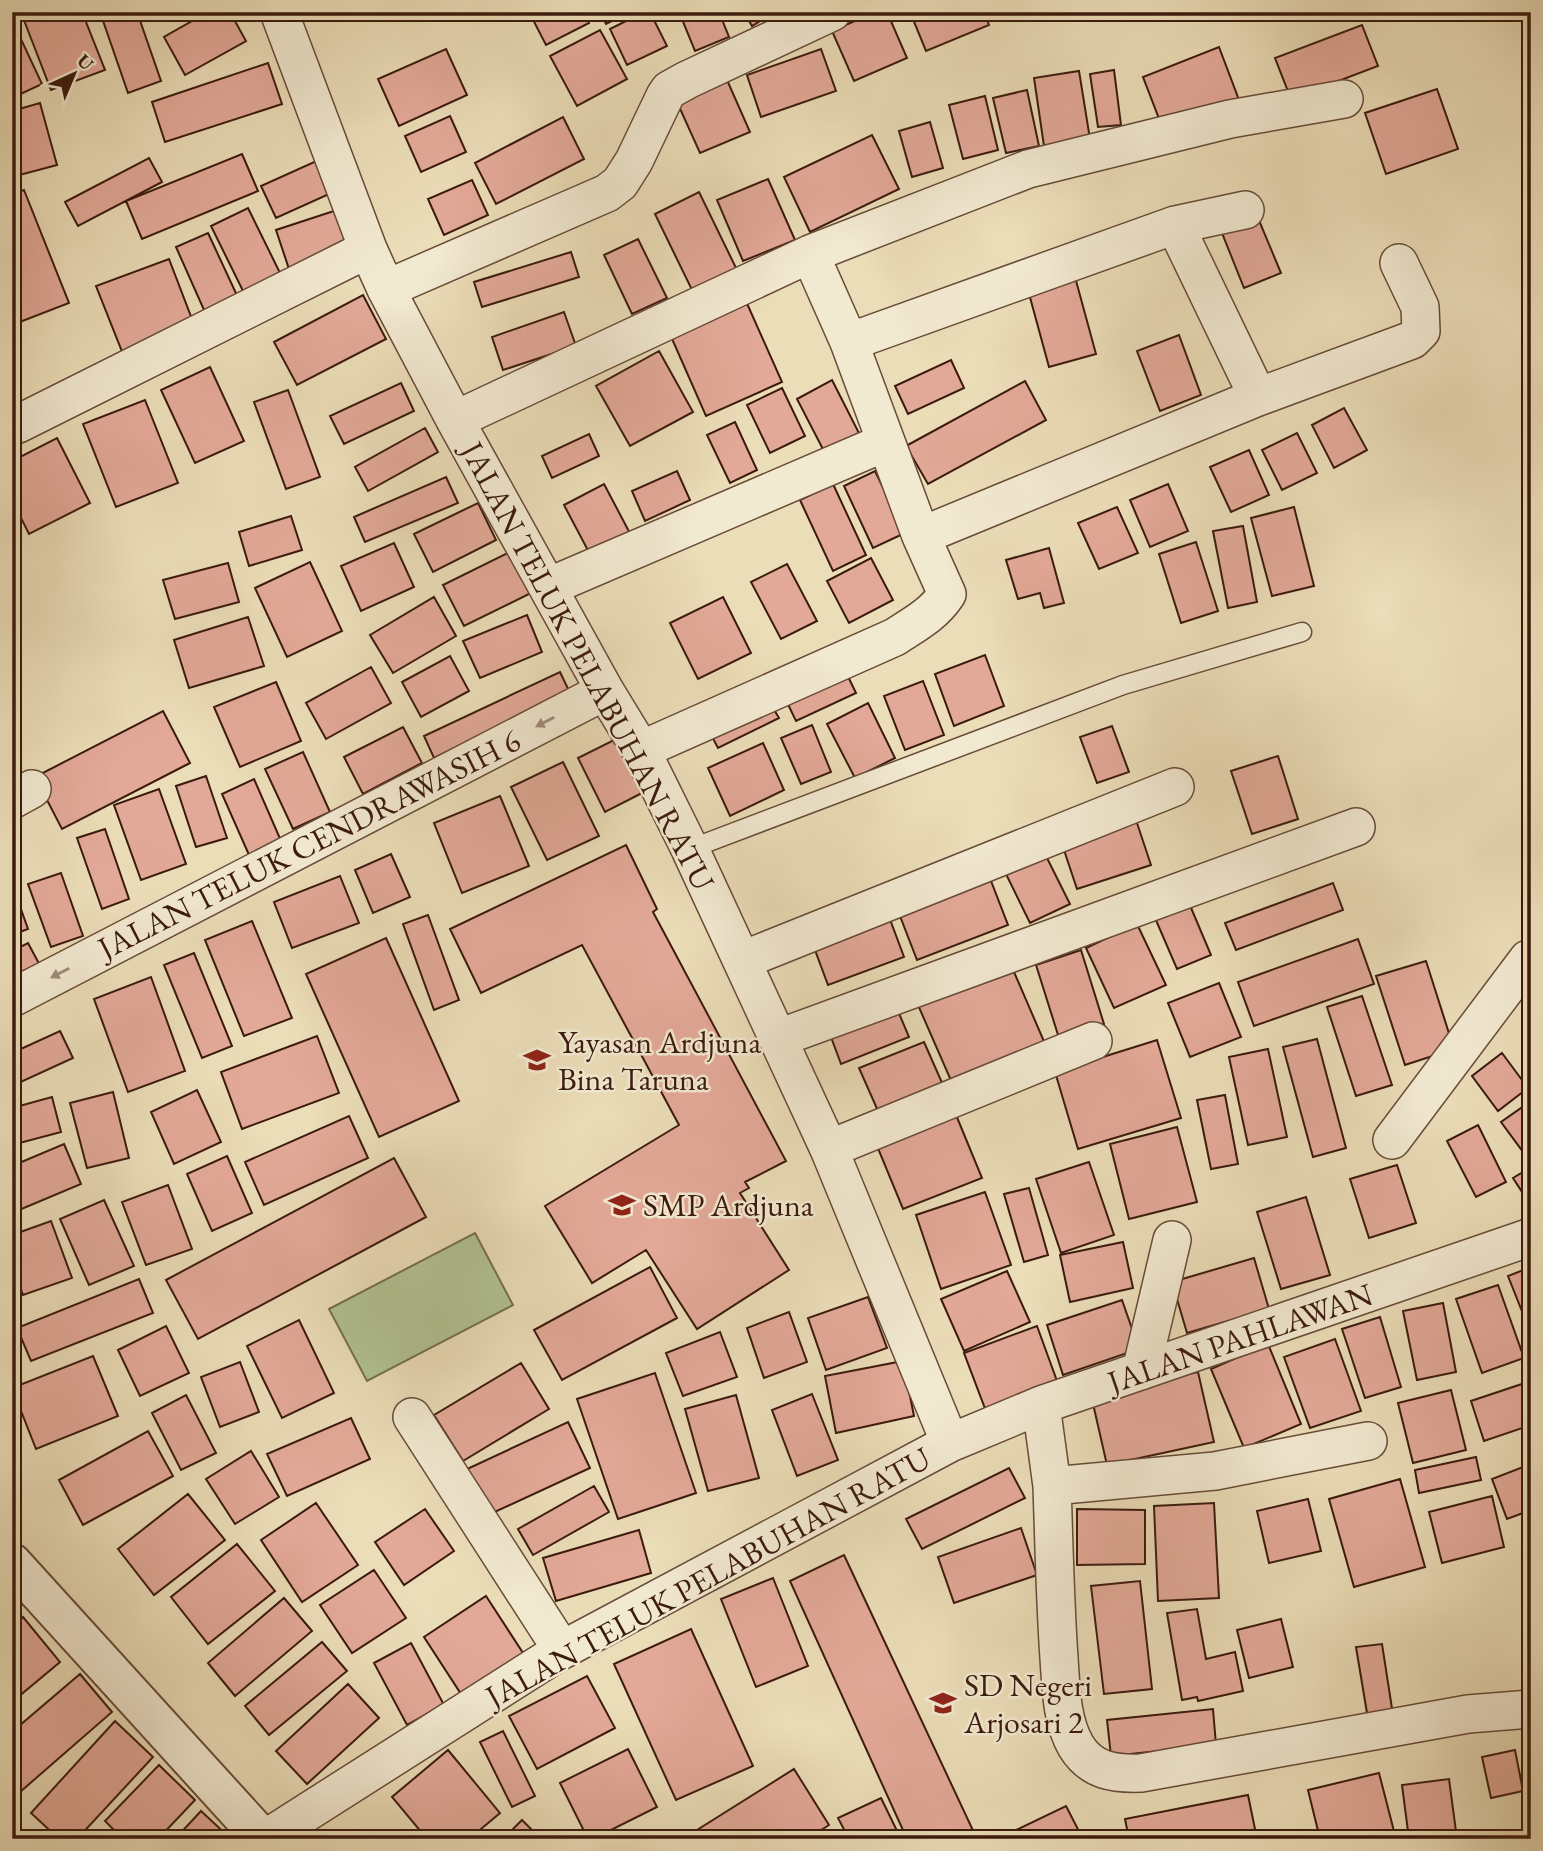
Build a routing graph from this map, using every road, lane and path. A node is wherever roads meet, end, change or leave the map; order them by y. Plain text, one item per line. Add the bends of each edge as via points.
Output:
1 (279, 12) edge
2 (832, 12) edge
3 (1344, 99) dead end
4 (1245, 210) dead end
5 (1175, 225) junction
6 (368, 248) junction
7 (810, 254) junction
8 (1399, 263) dead end
9 (386, 289) junction
10 (849, 342) junction
11 (1258, 397) junction
12 (456, 420) junction
13 (18, 424) dead end
14 (886, 442) junction
15 (921, 536) junction
16 (548, 587) junction
17 (1302, 632) dead end
18 (605, 691) junction
19 (641, 750) junction
20 (1175, 787) dead end
21 (1356, 827) dead end
22 (690, 849) junction
23 (1530, 958) edge
24 (743, 960) junction
25 (12, 998) edge
26 (779, 1038) junction
27 (1093, 1041) dead end
28 (1392, 1140) dead end
29 (829, 1149) junction
30 (1531, 1237) edge
31 (1172, 1240) dead end
32 (1141, 1371) junction
33 (1041, 1405) junction
34 (412, 1418) dead end
35 (1368, 1441) dead end
36 (950, 1443) junction
37 (1052, 1486) junction
38 (12, 1563) edge
39 (562, 1650) junction
40 (1531, 1709) edge
41 (264, 1839) edge

1 - 6 street, JALAN TELUK PELABUHAN RATU
2 - 9 street via 670,90 634,161 607,193
3 - 7 street via 1230,119 1028,169
4 - 5 street
5 - 10 street
5 - 11 street
6 - 9 street, JALAN TELUK PELABUHAN RATU
6 - 13 street
7 - 10 street
7 - 12 street
8 - 11 street via 1420,307 1417,337
9 - 12 street, JALAN TELUK PELABUHAN RATU
10 - 14 street
11 - 15 street
12 - 16 street, JALAN TELUK PELABUHAN RATU
14 - 15 street
14 - 16 street
15 - 19 street via 947,594 926,618
16 - 18 street, JALAN TELUK PELABUHAN RATU
17 - 22 lane via 1123,685
18 - 19 street, JALAN TELUK PELABUHAN RATU
18 -> 25 street, JALAN TELUK CENDRAWASIH 6
19 - 22 street, JALAN TELUK PELABUHAN RATU
20 - 24 street
21 - 26 street
22 - 24 street, JALAN TELUK PELABUHAN RATU
23 - 28 street
24 - 26 street, JALAN TELUK PELABUHAN RATU
26 - 29 street, JALAN TELUK PELABUHAN RATU
27 - 29 street
29 - 36 street, JALAN TELUK PELABUHAN RATU
30 - 32 street, JALAN PAHLAWAN
31 - 32 street
32 - 33 street, JALAN PAHLAWAN
33 - 36 street, JALAN PAHLAWAN
33 - 37 street
34 - 39 street
35 - 37 street via 1215,1471
36 - 39 street, JALAN TELUK PELABUHAN RATU
37 - 40 street via 1063,1706 1076,1746 1103,1770 1141,1773 1468,1714
38 - 41 street
39 - 41 street, JALAN TELUK PELABUHAN RATU

